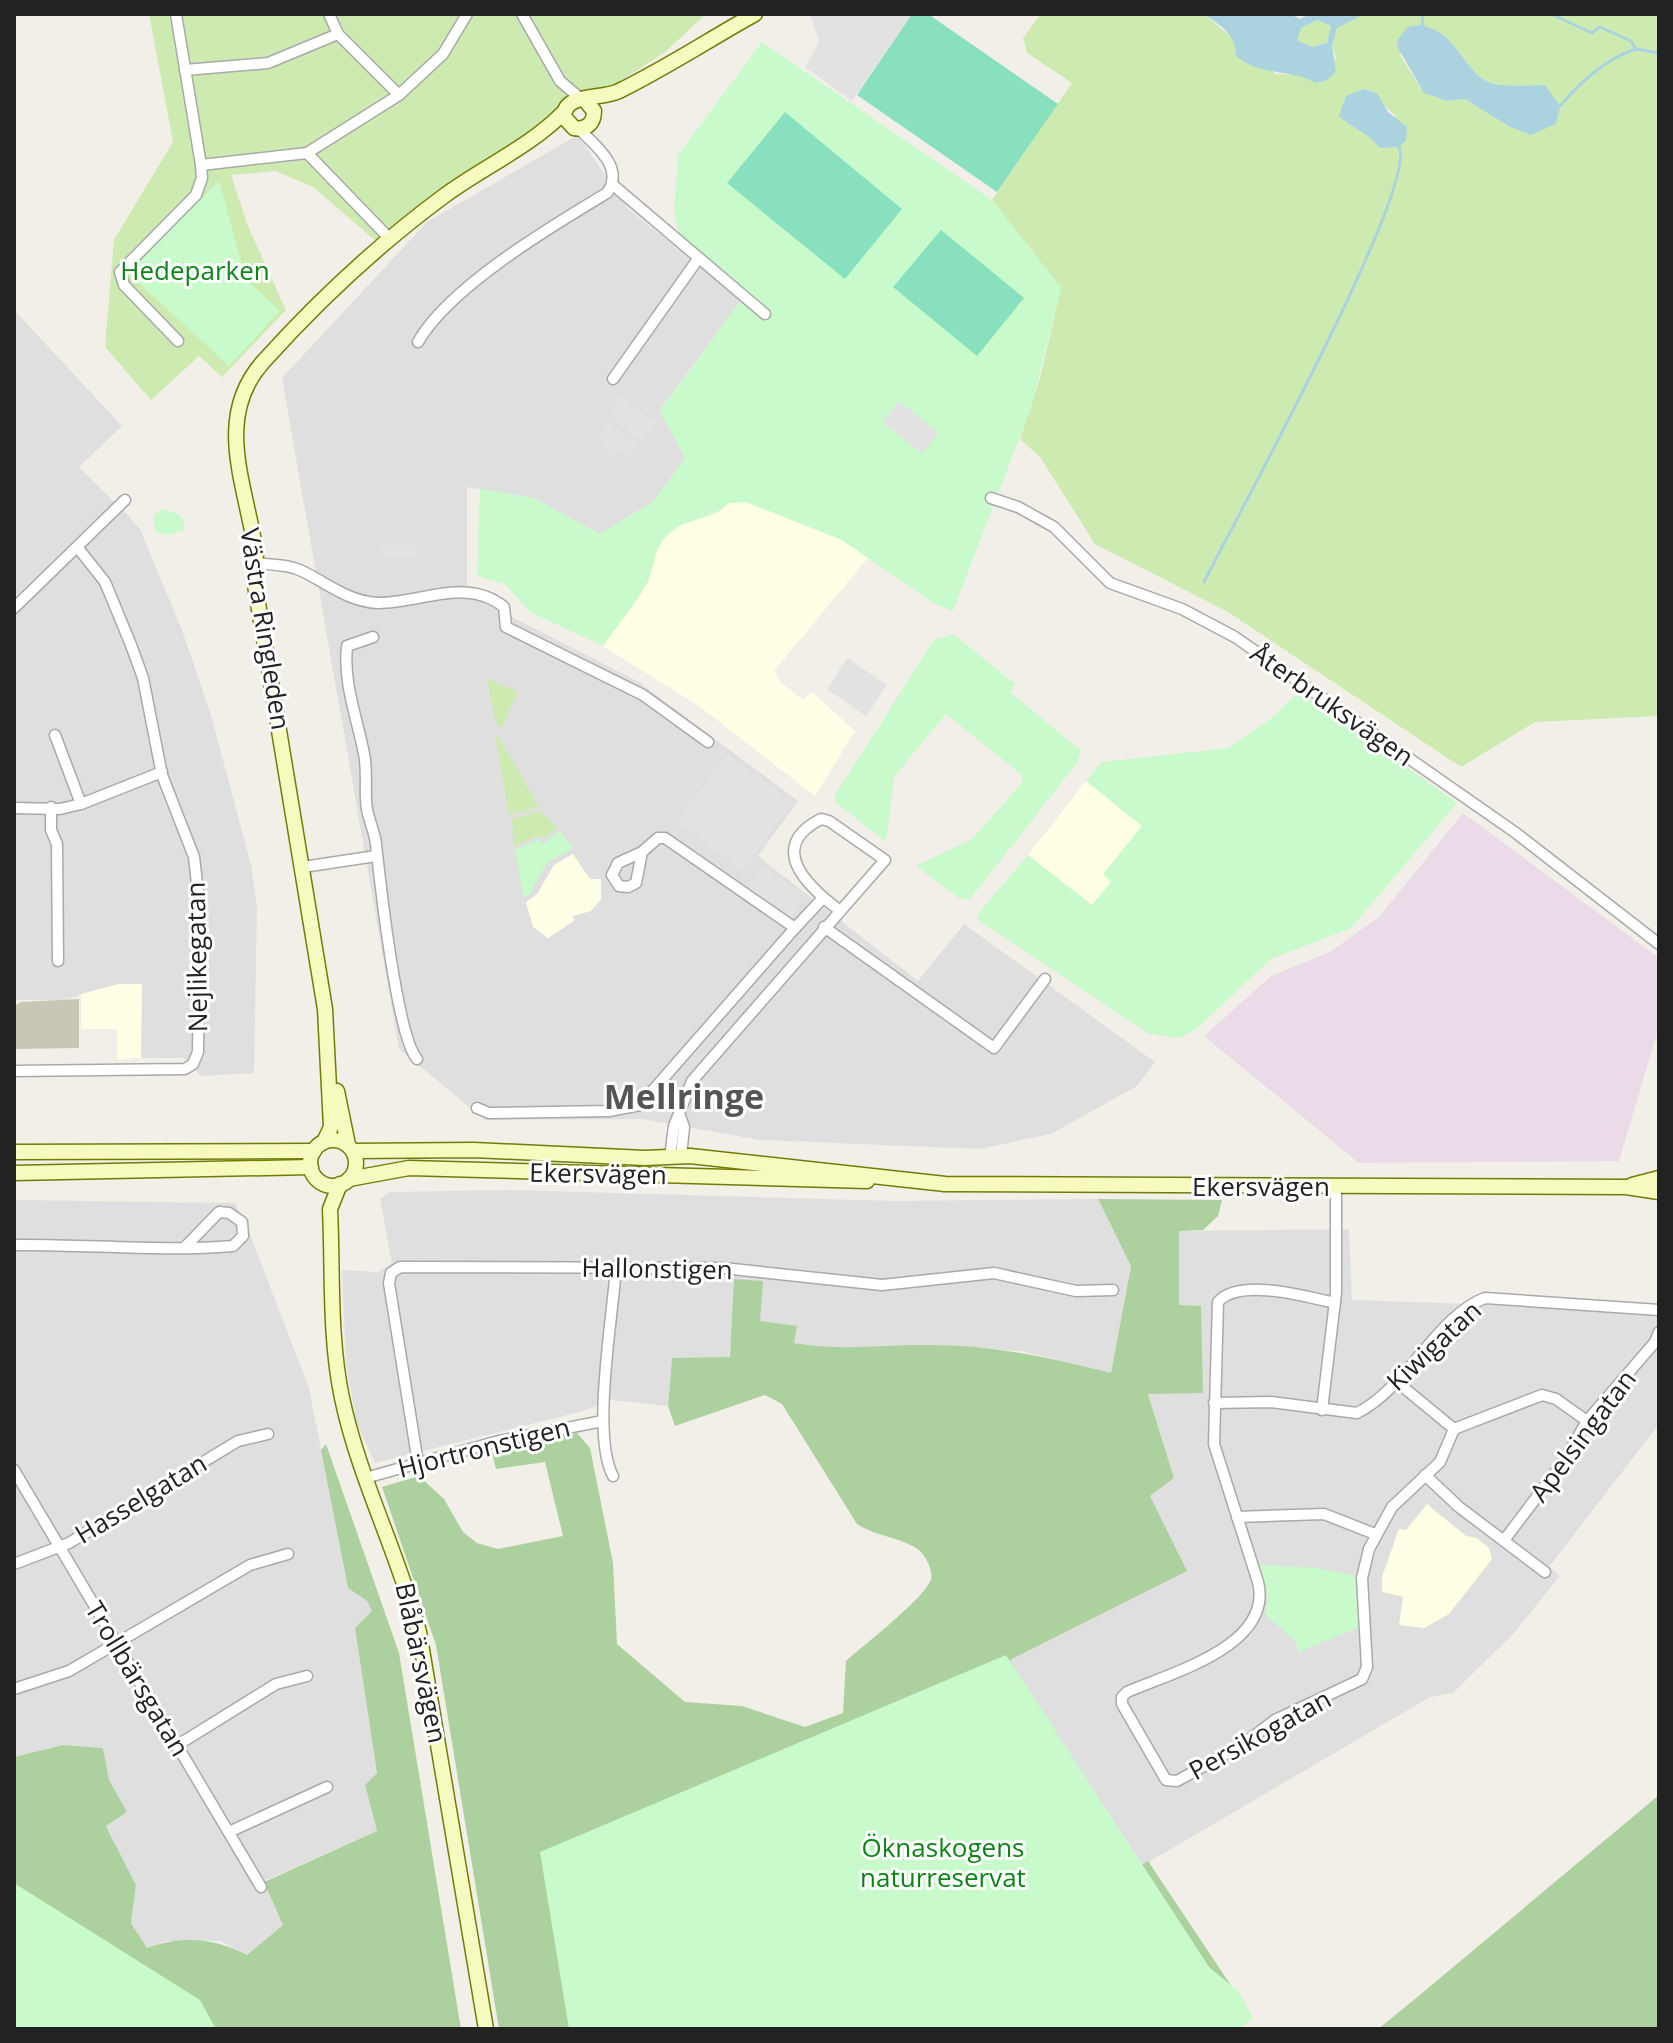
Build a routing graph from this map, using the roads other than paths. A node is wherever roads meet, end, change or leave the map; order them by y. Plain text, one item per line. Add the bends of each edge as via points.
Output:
1 (176, 14) edge
2 (329, 14) edge
3 (467, 14) edge
4 (522, 14) edge
5 (755, 14) edge
6 (338, 34) junction
7 (185, 70) junction
8 (560, 81) junction
9 (616, 93) junction
10 (399, 95) junction
11 (583, 100) junction
12 (565, 110) junction
13 (584, 124) junction
14 (542, 134) junction
15 (307, 153) junction
16 (201, 165) junction
17 (613, 185) junction
18 (390, 239) junction
19 (698, 259) junction
20 (765, 314) dead end
21 (178, 341) dead end
22 (418, 342) dead end
23 (613, 379) dead end
24 (991, 498) dead end
25 (125, 500) dead end
26 (78, 548) junction
27 (255, 563) junction
28 (14, 608) edge
29 (373, 637) dead end
30 (55, 735) dead end
31 (708, 742) dead end
32 (162, 772) junction
33 (81, 804) junction
34 (51, 807) junction
35 (14, 808) edge
36 (642, 852) dead end
37 (376, 856) junction
38 (303, 867) junction
39 (823, 898) junction
40 (839, 910) junction
41 (824, 927) junction
42 (795, 928) junction
43 (1659, 944) edge
44 (58, 961) dead end
45 (1045, 979) dead end
46 (417, 1059) dead end
47 (14, 1071) edge
48 (332, 1091) junction
49 (477, 1108) dead end
50 (319, 1146) junction
51 (350, 1148) junction
52 (14, 1152) edge
53 (676, 1157) junction
54 (14, 1173) edge
55 (314, 1173) junction
56 (675, 1176) junction
57 (1659, 1178) edge
58 (895, 1180) junction
59 (344, 1182) junction
60 (1336, 1187) junction
61 (1626, 1187) junction
62 (1659, 1192) edge
63 (330, 1209) junction
64 (14, 1245) edge
65 (185, 1247) junction
66 (616, 1266) junction
67 (1113, 1290) dead end
68 (1335, 1303) junction
69 (1659, 1310) edge
70 (1659, 1332) edge
71 (1397, 1382) junction
72 (1214, 1403) junction
73 (1322, 1410) junction
74 (603, 1421) junction
75 (1587, 1421) junction
76 (1454, 1429) junction
77 (268, 1434) dead end
78 (418, 1463) junction
79 (14, 1470) edge
80 (1425, 1475) junction
81 (613, 1476) dead end
82 (365, 1478) junction
83 (1237, 1517) junction
84 (1375, 1534) junction
85 (1505, 1539) junction
86 (57, 1546) junction
87 (288, 1554) dead end
88 (14, 1564) edge
89 (1545, 1572) dead end
90 (116, 1645) junction
91 (307, 1676) dead end
92 (14, 1689) edge
93 (176, 1746) junction
94 (327, 1787) dead end
95 (229, 1832) junction
96 (261, 1887) dead end
97 (486, 2029) edge

1 - 7 street
2 - 6 street
3 - 10 street via 443,54
4 - 8 street
5 - 9 main road
6 - 7 street via 268,63
6 - 10 street
7 - 16 street
8 - 11 street
8 - 12 street
9 - 11 main road
9 - 13 main road
10 - 15 street
11 - 12 main road via 571,101
11 - 13 main road via 592,107
12 - 13 main road via 566,121
12 - 14 main road
13 - 14 main road
13 - 17 street via 613,172
14 - 18 main road, Västra Ringleden via 475,174
15 - 16 street
15 - 18 street
16 - 21 street via 196,195 120,272 124,285
17 - 19 street
17 - 22 street via 523,245 439,312
18 - 27 main road, Västra Ringleden via 263,362 240,399 235,444
19 - 20 street
19 - 23 street
24 - 43 street, Återbruksvägen via 1054,527 1110,583 1227,632 1516,833
25 - 26 street
26 - 28 street
26 - 32 street, Nejlikegatan via 105,582 131,645
27 - 31 street via 294,568 335,591 372,602 465,592 484,596 504,607 506,627 643,695
27 - 38 main road, Västra Ringleden
29 - 37 street via 349,643 346,656
30 - 33 street
32 - 33 street
32 - 47 street, Nejlikegatan via 198,880 197,1058 185,1069
33 - 34 street
34 - 35 street
34 - 44 street via 57,844
36 - 42 street via 650,842 665,838
37 - 38 street
37 - 46 street via 395,987
38 - 48 main road, Västra Ringleden
39 - 40 street
39 - 40 street via 803,879 794,850 798,836 821,819 885,860
39 - 42 street
40 - 41 street
41 - 45 street via 994,1048
41 - 53 street via 692,1081 674,1126
42 - 49 street via 640,1105 609,1111 489,1113
48 - 50 main road, Västra Ringleden via 331,1127
48 - 51 main road, Västra Ringleden
50 - 51 main road via 334,1140
50 - 52 main road
50 - 55 main road
51 - 53 main road, Ekersvägen
51 - 59 main road via 356,1163
53 - 56 main road
53 - 58 main road, Ekersvägen
54 - 55 main road
55 - 59 main road via 328,1185
55 - 63 main road, Blåbärsvägen
56 - 58 main road, Ekersvägen
56 - 59 main road, Ekersvägen via 409,1168
57 - 61 main road, Ekersvägen
58 - 60 main road, Ekersvägen
59 - 63 main road, Blåbärsvägen
60 - 61 main road, Ekersvägen
60 - 68 street
61 - 62 main road, Ekersvägen
63 - 82 main road, Blåbärsvägen via 337,1369
64 - 65 street
65 - 65 street via 219,1212 242,1222 243,1236 233,1246
66 - 67 street, Hallonstigen via 723,1268 882,1285 994,1273 1076,1291
66 - 74 street
66 - 78 street, Hallonstigen via 400,1267 391,1273
68 - 72 street via 1278,1290 1221,1298
68 - 73 street
69 - 71 street, Kiwigatan via 1485,1298 1464,1311
70 - 75 street, Apelsingatan
71 - 73 street, Kiwigatan via 1357,1413
71 - 76 street
72 - 73 street, Kiwigatan via 1271,1402
72 - 83 street via 1214,1444
74 - 78 street, Hjortronstigen
74 - 81 street
75 - 76 street via 1542,1395
75 - 85 street, Apelsingatan
76 - 80 street, Persikogatan via 1440,1462
77 - 86 street, Hasselgatan via 238,1441
78 - 82 street, Hjortronstigen
79 - 86 street, Trollbärsgatan
80 - 84 street, Persikogatan via 1392,1507
80 - 85 street
82 - 97 main road, Blåbärsvägen via 422,1645
83 - 84 street via 1324,1514
83 - 84 street, Persikogatan via 1260,1588 1254,1619 1221,1652 1122,1697 1164,1778 1177,1781 1275,1720 1362,1679 1367,1651 1362,1578
85 - 89 street
86 - 88 street, Hasselgatan
86 - 90 street, Trollbärsgatan
87 - 90 street via 250,1565
90 - 92 street via 69,1671
90 - 93 street, Trollbärsgatan
91 - 93 street via 276,1684
93 - 95 street, Trollbärsgatan
94 - 95 street
95 - 96 street, Trollbärsgatan

